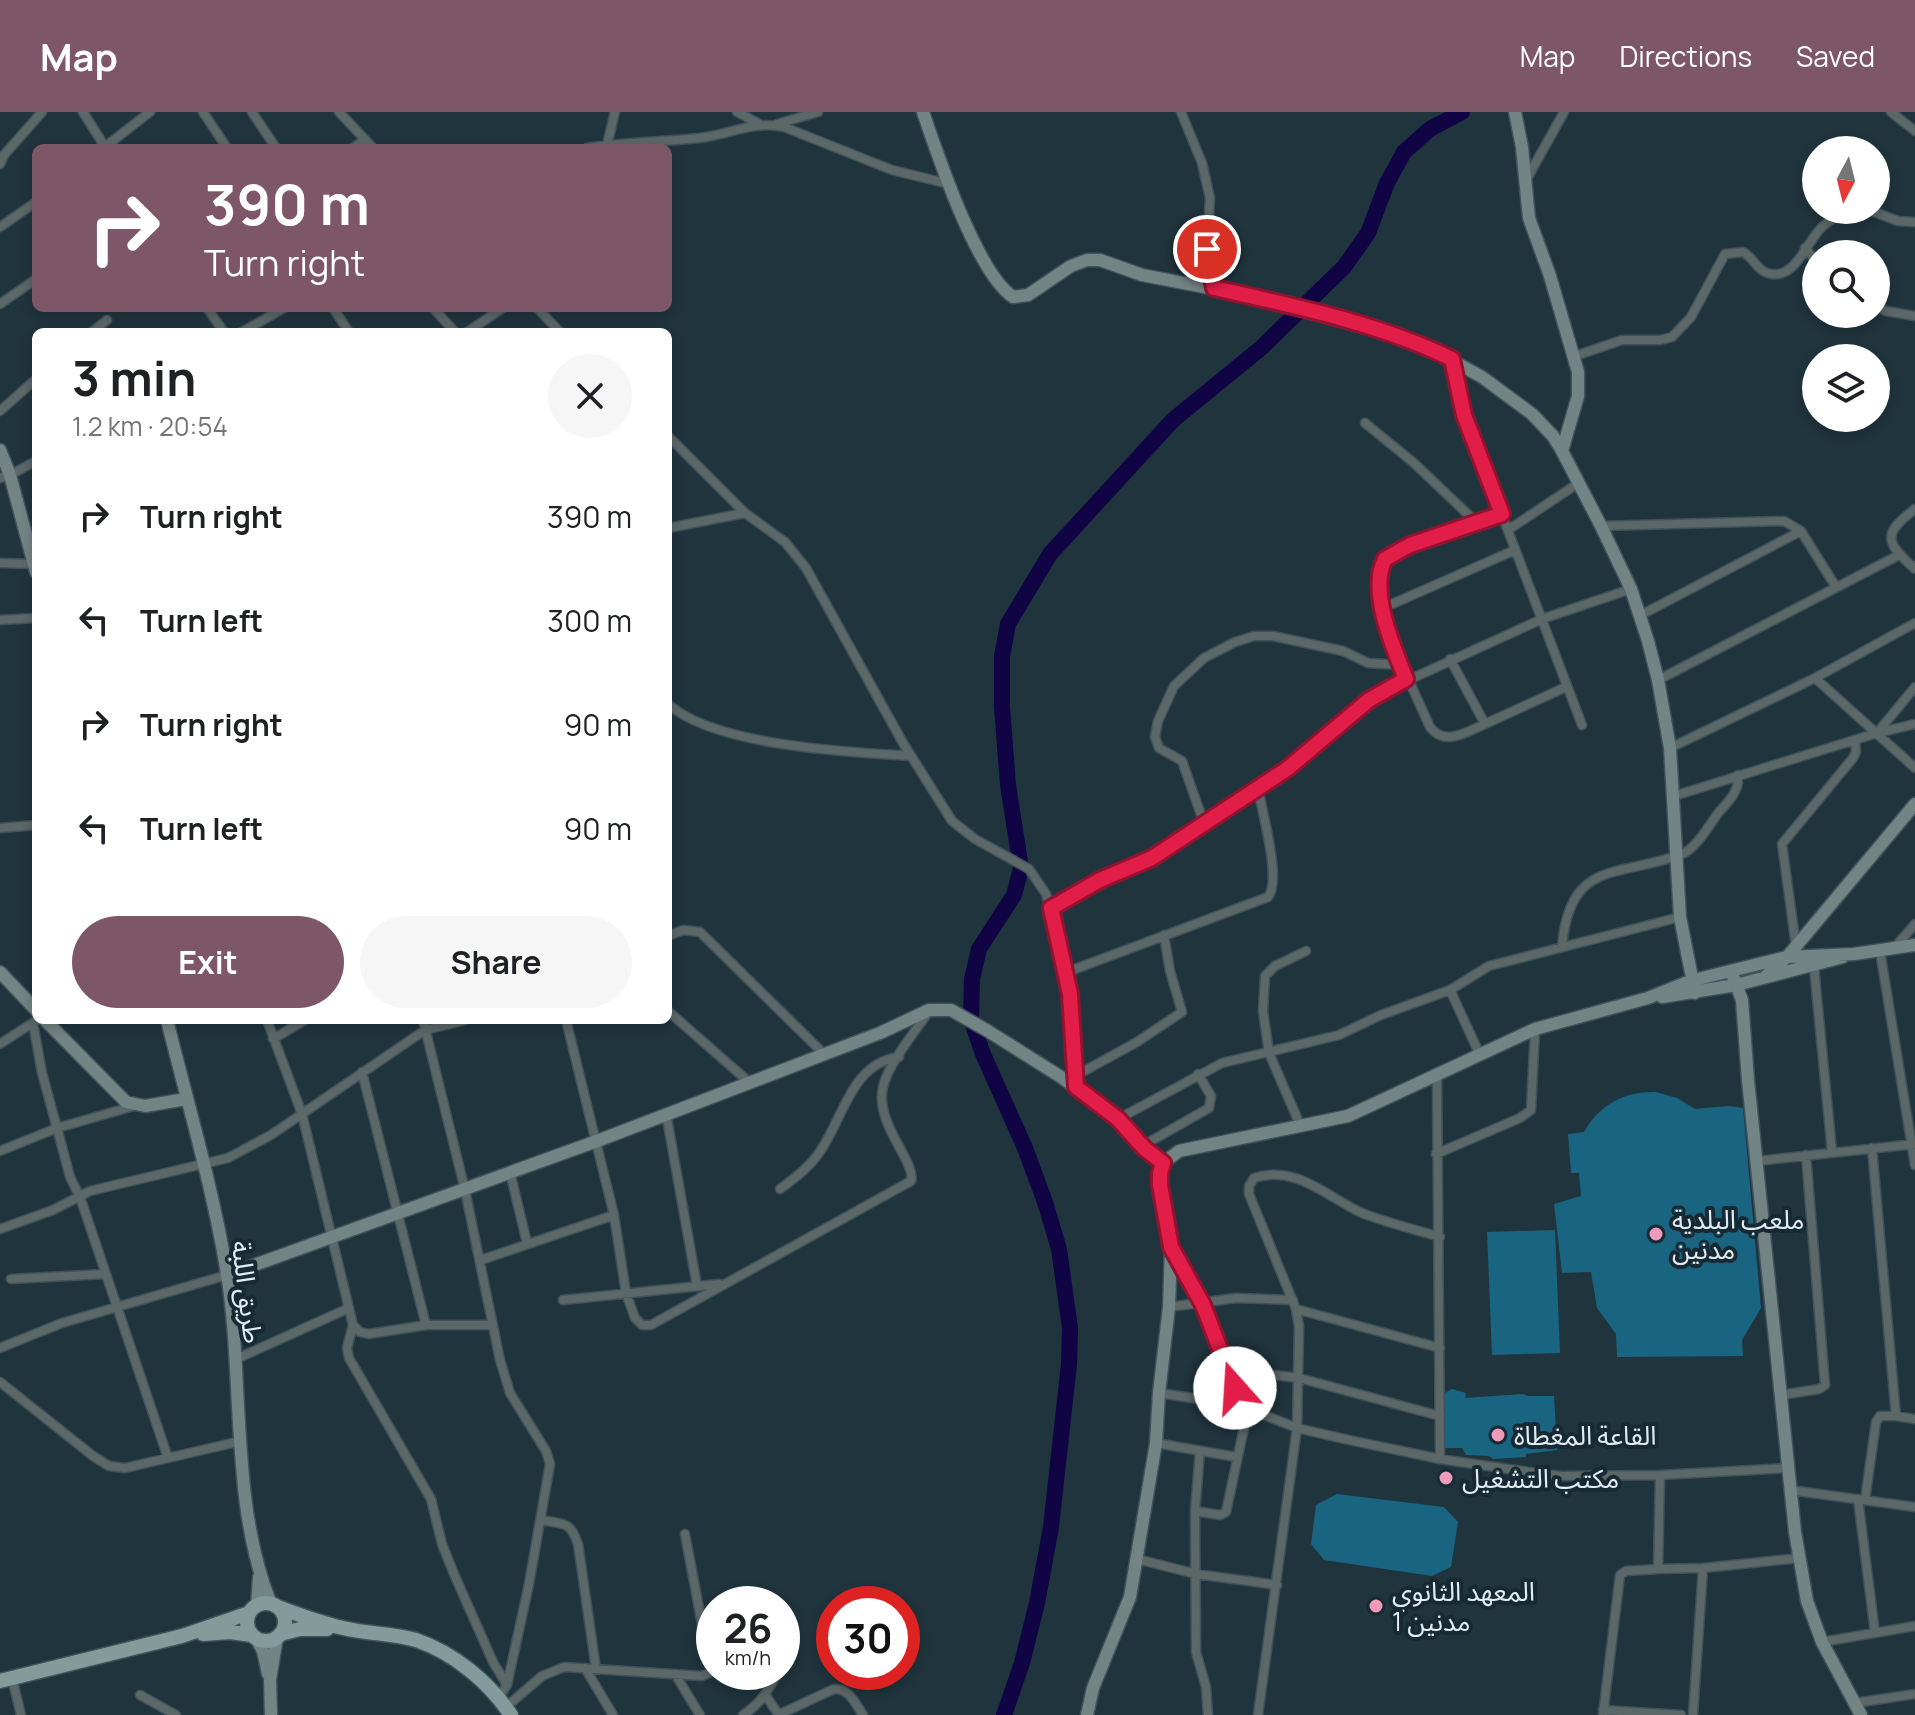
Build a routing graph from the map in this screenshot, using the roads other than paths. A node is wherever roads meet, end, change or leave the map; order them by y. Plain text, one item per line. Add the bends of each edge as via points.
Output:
1 (42, 112) edge
2 (83, 112) edge
3 (150, 112) edge
4 (203, 112) edge
5 (252, 112) edge
6 (339, 112) edge
7 (615, 112) edge
8 (737, 112) edge
9 (818, 112) edge
10 (923, 112) edge
11 (1181, 112) edge
12 (1515, 112) edge
13 (1564, 112) edge
14 (1891, 112) edge
15 (759, 124) junction
16 (773, 124) junction
17 (1915, 131) edge
18 (364, 140) junction
19 (103, 144) edge
20 (109, 144) edge
21 (224, 144) edge
22 (273, 144) edge
23 (358, 144) edge
24 (368, 144) edge
25 (607, 144) edge
26 (620, 144) edge
27 (0, 164) edge
28 (1525, 182) junction
29 (950, 184) junction
30 (32, 205) edge
31 (1890, 218) edge
32 (1915, 222) edge
33 (1828, 224) edge
34 (0, 227) edge
35 (1811, 240) edge
36 (1802, 252) edge
37 (32, 282) edge
38 (1214, 288) junction
39 (0, 304) edge
40 (277, 312) edge
41 (437, 312) edge
42 (497, 312) edge
43 (541, 312) edge
44 (1890, 312) edge
45 (1915, 316) edge
46 (107, 320) dead end
47 (97, 328) edge
48 (249, 328) edge
49 (451, 328) edge
50 (473, 328) edge
51 (556, 328) edge
52 (1575, 356) junction
53 (1452, 359) junction
54 (32, 383) edge
55 (0, 411) edge
56 (1365, 423) dead end
57 (672, 440) edge
58 (0, 450) edge
59 (1562, 451) junction
60 (32, 463) edge
61 (5, 476) edge
62 (1577, 484) junction
63 (1915, 509) edge
64 (745, 513) junction
65 (1502, 514) junction
66 (1477, 523) junction
67 (1601, 526) junction
68 (672, 527) edge
69 (1508, 530) junction
70 (1801, 531) junction
71 (1515, 550) junction
72 (1899, 555) junction
73 (32, 559) edge
74 (0, 563) edge
75 (32, 568) edge
76 (1915, 569) edge
77 (1836, 587) junction
78 (1631, 589) junction
79 (1383, 608) junction
80 (1641, 615) junction
81 (32, 618) edge
82 (1542, 619) junction
83 (0, 620) edge
84 (1915, 623) edge
85 (1450, 659) junction
86 (1401, 665) junction
87 (1815, 678) junction
88 (1406, 679) junction
89 (1658, 680) junction
90 (1566, 687) junction
91 (1915, 687) edge
92 (672, 706) edge
93 (1485, 724) junction
94 (1915, 724) edge
95 (1582, 725) dead end
96 (1877, 733) junction
97 (1855, 740) junction
98 (1670, 748) junction
99 (911, 756) junction
100 (1915, 768) edge
101 (1738, 775) junction
102 (1258, 788) junction
103 (1674, 796) junction
104 (1915, 804) edge
105 (1204, 823) junction
106 (32, 825) edge
107 (0, 828) edge
108 (1678, 855) junction
109 (1051, 908) junction
110 (1680, 917) junction
111 (1915, 924) edge
112 (672, 934) edge
113 (1164, 935) junction
114 (1915, 945) edge
115 (1562, 946) junction
116 (1796, 946) junction
117 (1895, 948) junction
118 (1306, 951) dead end
119 (1880, 951) junction
120 (1854, 954) junction
121 (1787, 957) junction
122 (1745, 967) junction
123 (1814, 967) junction
124 (1731, 971) junction
125 (0, 972) edge
126 (1067, 972) junction
127 (1766, 976) junction
128 (1742, 983) junction
129 (1692, 987) junction
130 (1450, 990) junction
131 (32, 1008) edge
132 (929, 1010) junction
133 (672, 1015) edge
134 (32, 1016) edge
135 (37, 1024) edge
136 (48, 1024) edge
137 (168, 1024) edge
138 (268, 1024) edge
139 (298, 1024) edge
140 (424, 1024) edge
141 (450, 1024) edge
142 (567, 1024) edge
143 (1535, 1029) junction
144 (425, 1030) junction
145 (273, 1039) junction
146 (0, 1044) edge
147 (1269, 1053) junction
148 (824, 1054) junction
149 (1480, 1055) junction
150 (899, 1057) junction
151 (362, 1072) junction
152 (1198, 1074) junction
153 (1437, 1076) junction
154 (1076, 1081) junction
155 (749, 1082) junction
156 (186, 1099) junction
157 (135, 1106) junction
158 (666, 1113) junction
159 (302, 1114) junction
160 (1118, 1119) junction
161 (1301, 1127) junction
162 (57, 1128) junction
163 (597, 1141) junction
164 (1914, 1144) edge
165 (1144, 1148) junction
166 (1872, 1148) junction
167 (0, 1151) edge
168 (1832, 1152) junction
169 (1436, 1154) junction
170 (1806, 1155) junction
171 (1757, 1161) junction
172 (1163, 1163) junction
173 (205, 1165) junction
174 (1915, 1165) edge
175 (510, 1172) junction
176 (780, 1189) dead end
177 (465, 1190) junction
178 (80, 1197) junction
179 (400, 1213) junction
180 (614, 1215) junction
181 (0, 1229) edge
182 (332, 1237) junction
183 (1440, 1237) junction
184 (527, 1243) junction
185 (1171, 1247) junction
186 (481, 1260) junction
187 (105, 1274) junction
188 (227, 1275) junction
189 (11, 1279) dead end
190 (724, 1284) junction
191 (697, 1286) junction
192 (626, 1293) junction
193 (563, 1300) dead end
194 (1201, 1302) junction
195 (1295, 1305) junction
196 (1169, 1307) junction
197 (117, 1308) junction
198 (349, 1308) junction
199 (353, 1325) junction
200 (426, 1325) junction
201 (493, 1325) junction
202 (0, 1348) edge
203 (1440, 1348) junction
204 (234, 1360) junction
205 (1230, 1370) junction
206 (1299, 1378) junction
207 (0, 1382) edge
208 (1159, 1393) junction
209 (1781, 1395) junction
210 (1244, 1407) junction
211 (1440, 1416) junction
212 (1896, 1416) junction
213 (1915, 1419) edge
214 (1297, 1428) junction
215 (241, 1441) junction
216 (1156, 1443) junction
217 (1200, 1451) junction
218 (1236, 1457) junction
219 (168, 1458) junction
220 (1440, 1459) junction
221 (1787, 1468) junction
222 (1660, 1475) junction
223 (1790, 1490) junction
224 (1861, 1499) junction
225 (1915, 1507) edge
226 (1195, 1511) junction
227 (541, 1520) junction
228 (685, 1534) dead end
229 (1800, 1558) junction
230 (1137, 1559) junction
231 (1703, 1568) junction
232 (1658, 1569) junction
233 (1196, 1574) junction
234 (1277, 1585) junction
235 (264, 1607) junction
236 (1915, 1626) edge
237 (343, 1628) junction
238 (1875, 1633) junction
239 (182, 1636) junction
240 (279, 1636) junction
241 (254, 1637) junction
242 (1822, 1642) junction
243 (585, 1668) junction
244 (596, 1669) junction
245 (675, 1674) junction
246 (6, 1680) edge
247 (270, 1680) junction
248 (769, 1690) edge
249 (1915, 1694) edge
250 (140, 1695) dead end
251 (766, 1696) junction
252 (506, 1701) edge
253 (1858, 1709) edge
254 (1603, 1712) edge
255 (21, 1715) edge
256 (176, 1715) edge
257 (271, 1715) edge
258 (613, 1715) edge
259 (700, 1715) edge
260 (743, 1715) edge
261 (778, 1715) edge
262 (863, 1715) edge
263 (1087, 1715) edge
264 (1208, 1715) edge
265 (1258, 1715) edge
266 (1681, 1715) edge
267 (1693, 1715) edge

1 - 27 street
2 - 19 street
3 - 20 street
4 - 21 street
5 - 22 street
6 - 18 street
7 - 25 street
8 - 15 street
9 - 16 street
10 - 29 street
11 - 38 street via 1210,198 1207,249
12 - 28 street
13 - 28 street
14 - 17 street
15 - 16 street
15 - 26 street via 700,138
16 - 29 street via 892,170
18 - 23 street
18 - 24 street
28 - 52 street via 1529,218
29 - 38 street via 983,261 1013,297 1028,295 1087,260
30 - 34 street
31 - 32 street
33 - 35 street
36 - 52 street via 1792,267 1777,274 1762,270 1743,252 1725,254 1696,310 1677,333 1660,340 1622,340
37 - 39 street
38 - 53 street via 1418,342
40 - 48 street
41 - 49 street
42 - 50 street
43 - 51 street
44 - 45 street
46 - 47 street
52 - 59 street via 1580,384
53 - 59 street via 1532,414
53 - 65 street via 1464,415
54 - 55 street
56 - 66 street
57 - 64 street
58 - 61 street
59 - 62 street
60 - 61 street
61 - 73 street
62 - 67 street
62 - 69 street
63 - 72 street via 1892,530
64 - 68 street
64 - 99 street via 785,542 806,568
65 - 66 street
65 - 69 street
66 - 79 street via 1389,555 1382,565
67 - 70 street via 1775,521
67 - 78 street
69 - 71 street
70 - 77 street
70 - 80 street
71 - 79 street
71 - 82 street
72 - 76 street
72 - 77 street
74 - 75 street
77 - 89 street
78 - 80 street
78 - 82 street
79 - 86 street
80 - 89 street
81 - 83 street
82 - 85 street
82 - 90 street
84 - 87 street
85 - 88 street
85 - 93 street
86 - 88 street
86 - 105 street via 1368,663 1343,651 1266,635 1235,642 1204,658 1168,695 1155,737 1159,748 1182,761
87 - 96 street
87 - 98 street
88 - 93 street via 1438,735 1454,738
88 - 102 street via 1369,700
89 - 98 street
90 - 93 street
90 - 95 street
91 - 96 street
92 - 99 street via 695,720 760,740
94 - 96 street
96 - 97 street
96 - 100 street
97 - 101 street
97 - 116 street via 1853,758 1782,844
98 - 103 street
99 - 109 street via 952,821 1029,869
101 - 103 street
101 - 108 street via 1727,803
102 - 105 street
102 - 113 street via 1273,891 1250,905
103 - 108 street
104 - 116 street
105 - 109 street via 1152,858
106 - 107 street
108 - 110 street
108 - 115 street via 1593,879 1570,906
109 - 126 street
110 - 115 street
110 - 129 street
111 - 117 street
112 - 148 street via 700,932
113 - 126 street
113 - 154 street via 1182,1012
114 - 117 street
115 - 130 street via 1489,966
116 - 121 street
117 - 119 street
118 - 147 street via 1265,976
119 - 120 street
119 - 164 street
120 - 121 street
120 - 123 street
121 - 122 street
121 - 127 street
122 - 124 street
122 - 128 street
123 - 127 street
123 - 168 street
124 - 128 street
124 - 129 street
125 - 131 street
126 - 154 street
127 - 128 street
128 - 129 street
128 - 171 street
129 - 143 street
130 - 147 street via 1339,1035
130 - 149 street
132 - 148 street
132 - 150 street
132 - 154 street via 951,1010
133 - 155 street
134 - 146 street
135 - 162 street via 42,1073
136 - 157 street
137 - 156 street, طريق اللبة
138 - 145 street
139 - 145 street
140 - 144 street
141 - 144 street
142 - 163 street
143 - 149 street
143 - 169 street via 1528,1114
144 - 151 street
144 - 177 street
145 - 159 street
147 - 152 street
147 - 161 street
148 - 155 street
149 - 153 street
150 - 176 street via 883,1059 863,1075 819,1153
150 - 190 street via 882,1089 882,1107 912,1171 911,1181
151 - 159 street
151 - 179 street
152 - 160 street
152 - 165 street via 1211,1105
153 - 161 street via 1348,1116
153 - 169 street
154 - 160 street
155 - 158 street
156 - 157 street
156 - 173 street, طريق اللبة
157 - 162 street
158 - 163 street
158 - 191 street
159 - 173 street via 249,1147
159 - 182 street
160 - 165 street
161 - 172 street via 1179,1151
162 - 167 street
162 - 178 street
163 - 175 street
163 - 180 street
164 - 166 street
164 - 174 street
165 - 172 street
166 - 168 street
166 - 212 street
168 - 170 street
169 - 183 street
170 - 171 street
170 - 209 street via 1825,1385
171 - 209 street
172 - 185 street via 1160,1185
173 - 178 street
173 - 188 street, طريق اللبة
175 - 177 street
175 - 184 street
177 - 179 street
177 - 186 street
178 - 181 street
178 - 187 street
179 - 182 street
179 - 200 street
180 - 184 street
180 - 192 street
182 - 188 street
182 - 198 street
183 - 195 street via 1361,1212 1302,1179 1256,1177 1249,1194
183 - 203 street
184 - 186 street
185 - 194 street
185 - 196 street
186 - 201 street
187 - 189 street
187 - 197 street
188 - 197 street
188 - 204 street, طريق اللبة
190 - 191 street
190 - 192 street via 651,1325 635,1318
191 - 192 street
192 - 193 street
194 - 195 street via 1236,1298
194 - 196 street
194 - 205 street
195 - 203 street
195 - 206 street
196 - 208 street
197 - 202 street
197 - 219 street
198 - 199 street
198 - 204 street
199 - 200 street via 369,1334
199 - 252 street via 349,1358 431,1499 442,1544
200 - 201 street
201 - 227 street via 512,1399 549,1458
203 - 211 street
204 - 215 street, طريق اللبة
205 - 206 street
205 - 210 street
206 - 211 street
206 - 214 street
207 - 219 street via 109,1466 125,1468
208 - 210 street
208 - 216 street
209 - 221 street
210 - 214 street
210 - 218 street
211 - 220 street
212 - 213 street
212 - 224 street via 1880,1416 1876,1422
214 - 220 street
214 - 234 street
215 - 219 street
215 - 235 street, طريق اللبة
216 - 217 street
216 - 230 street
217 - 218 street
217 - 226 street
218 - 226 street via 1226,1512
220 - 222 street via 1562,1476
221 - 222 street
221 - 223 street
222 - 232 street
223 - 224 street
223 - 229 street
224 - 225 street
224 - 238 street
226 - 233 street
227 - 244 street via 564,1524 578,1544
227 - 252 street
228 - 245 street via 712,1667 707,1675
229 - 231 street
229 - 242 street via 1807,1601
230 - 233 street
230 - 263 street via 1130,1597
231 - 232 street
231 - 267 street
232 - 254 street via 1620,1575
233 - 234 street
233 - 264 street via 1196,1652
234 - 265 street
235 - 237 main road
235 - 239 main road
235 - 240 main road via 285,1617
235 - 241 main road via 248,1627
236 - 238 street
237 - 240 main road via 300,1629
237 - 252 main road via 415,1640 438,1650
238 - 242 street
239 - 241 main road via 230,1632
239 - 246 main road
240 - 241 main road via 267,1641
240 - 247 street
241 - 247 street
242 - 253 street
243 - 244 street
243 - 252 street via 554,1669
243 - 258 street
244 - 245 street
245 - 259 street
246 - 255 street
247 - 257 street
248 - 251 street
249 - 253 street
250 - 256 street
251 - 260 street
251 - 261 street
254 - 266 street
261 - 262 street via 834,1689 849,1693

